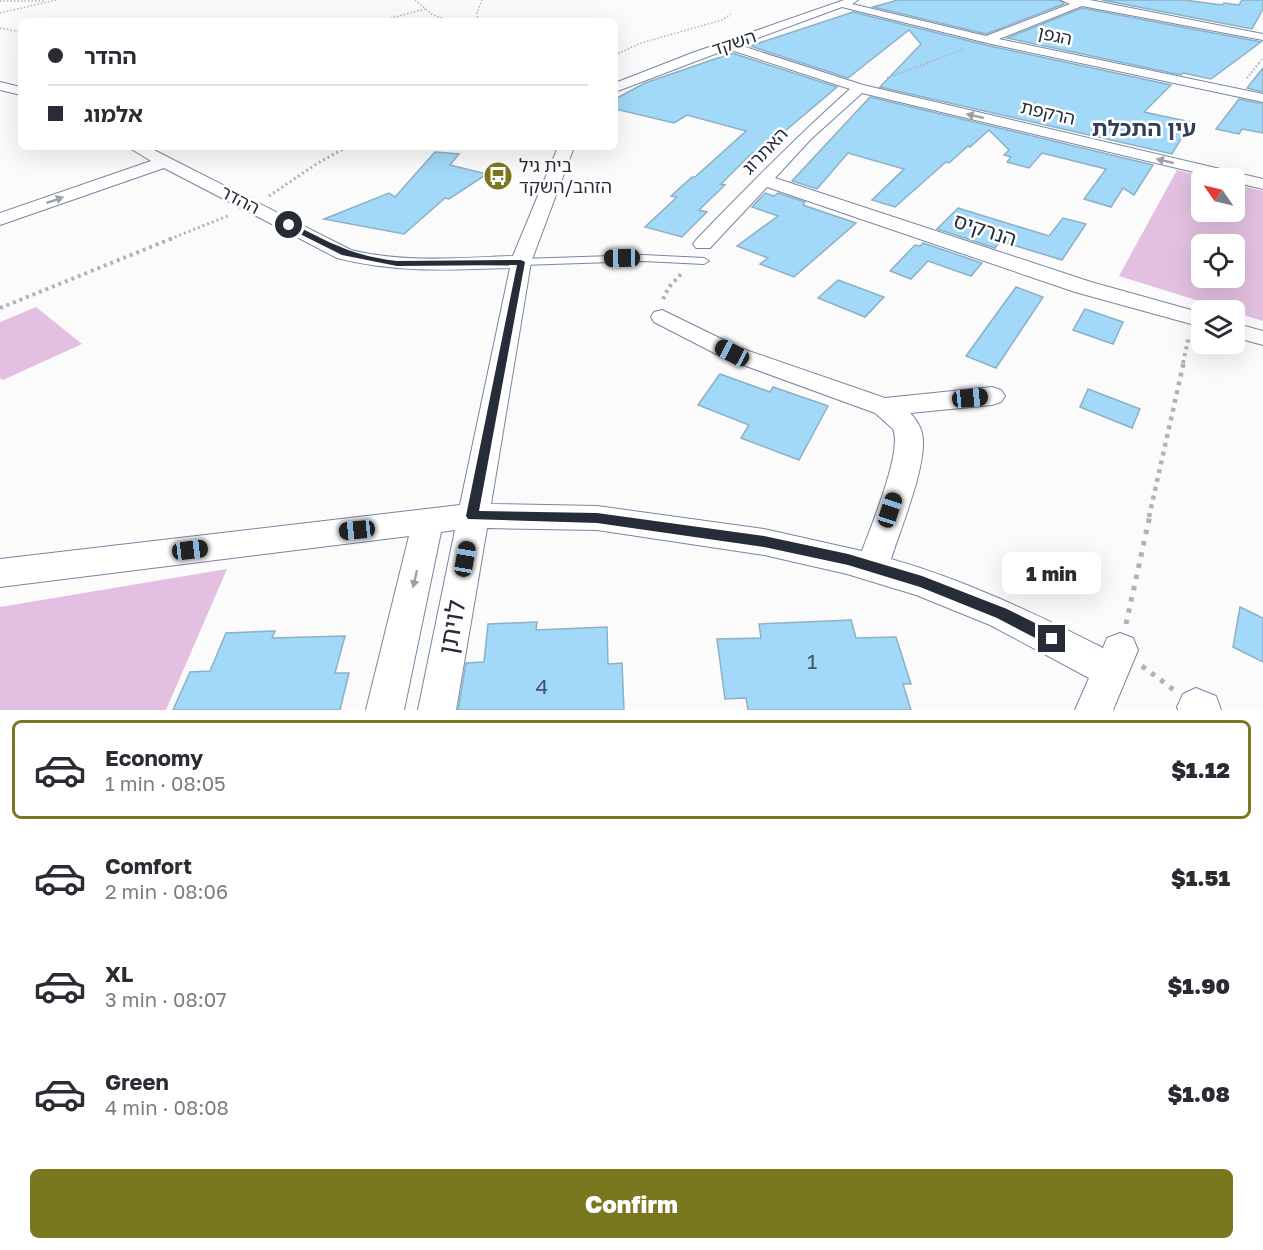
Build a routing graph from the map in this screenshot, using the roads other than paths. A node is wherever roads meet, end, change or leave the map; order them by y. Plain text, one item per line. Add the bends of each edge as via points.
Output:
1 (853, 0) edge
2 (1066, 0) edge
3 (1085, 2) edge
4 (840, 4) junction
5 (1263, 38) edge
6 (987, 40) junction
7 (728, 45) junction
8 (0, 86) edge
9 (618, 87) edge
10 (859, 88) junction
11 (18, 90) edge
12 (1263, 98) edge
13 (142, 150) edge
14 (565, 150) edge
15 (165, 162) junction
16 (763, 180) junction
17 (1263, 184) edge
18 (0, 219) edge
19 (700, 255) joint
20 (521, 262) junction
21 (662, 317) road end
22 (1191, 317) edge
23 (1245, 333) edge
24 (1263, 338) edge
25 (992, 396) dead end
26 (884, 407) junction
27 (472, 516) junction
28 (428, 522) junction
29 (872, 567) junction
30 (0, 573) edge
31 (385, 710) edge
32 (437, 710) edge
33 (1094, 710) edge

1 - 4 street, השקד
2 - 3 street
3 - 5 street
3 - 6 street
4 - 6 street, הגפן
4 - 7 street, השקד
6 - 12 street, הגפן
7 - 9 street, השקד
7 - 10 street, הרקפת
8 - 11 street
10 - 16 street, האתרוג
17 -> 10 street, הרקפת
13 - 15 street, ההדר
14 - 20 street
18 -> 15 street
15 - 20 street, ההדר via 359,258 397,264
16 - 19 street, האתרוג
16 - 22 street, הנרקיס via 1083,288
19 - 20 lane
20 - 27 street, לויתן
21 - 26 street via 732,353
23 - 24 street
25 - 26 street
26 - 29 street via 909,431 909,452
27 - 28 street
27 - 29 street via 597,518 676,528 764,542
27 - 32 street, לויתן
28 - 30 street
28 -> 31 street, לויתן
29 - 33 street via 922,582 1116,660

